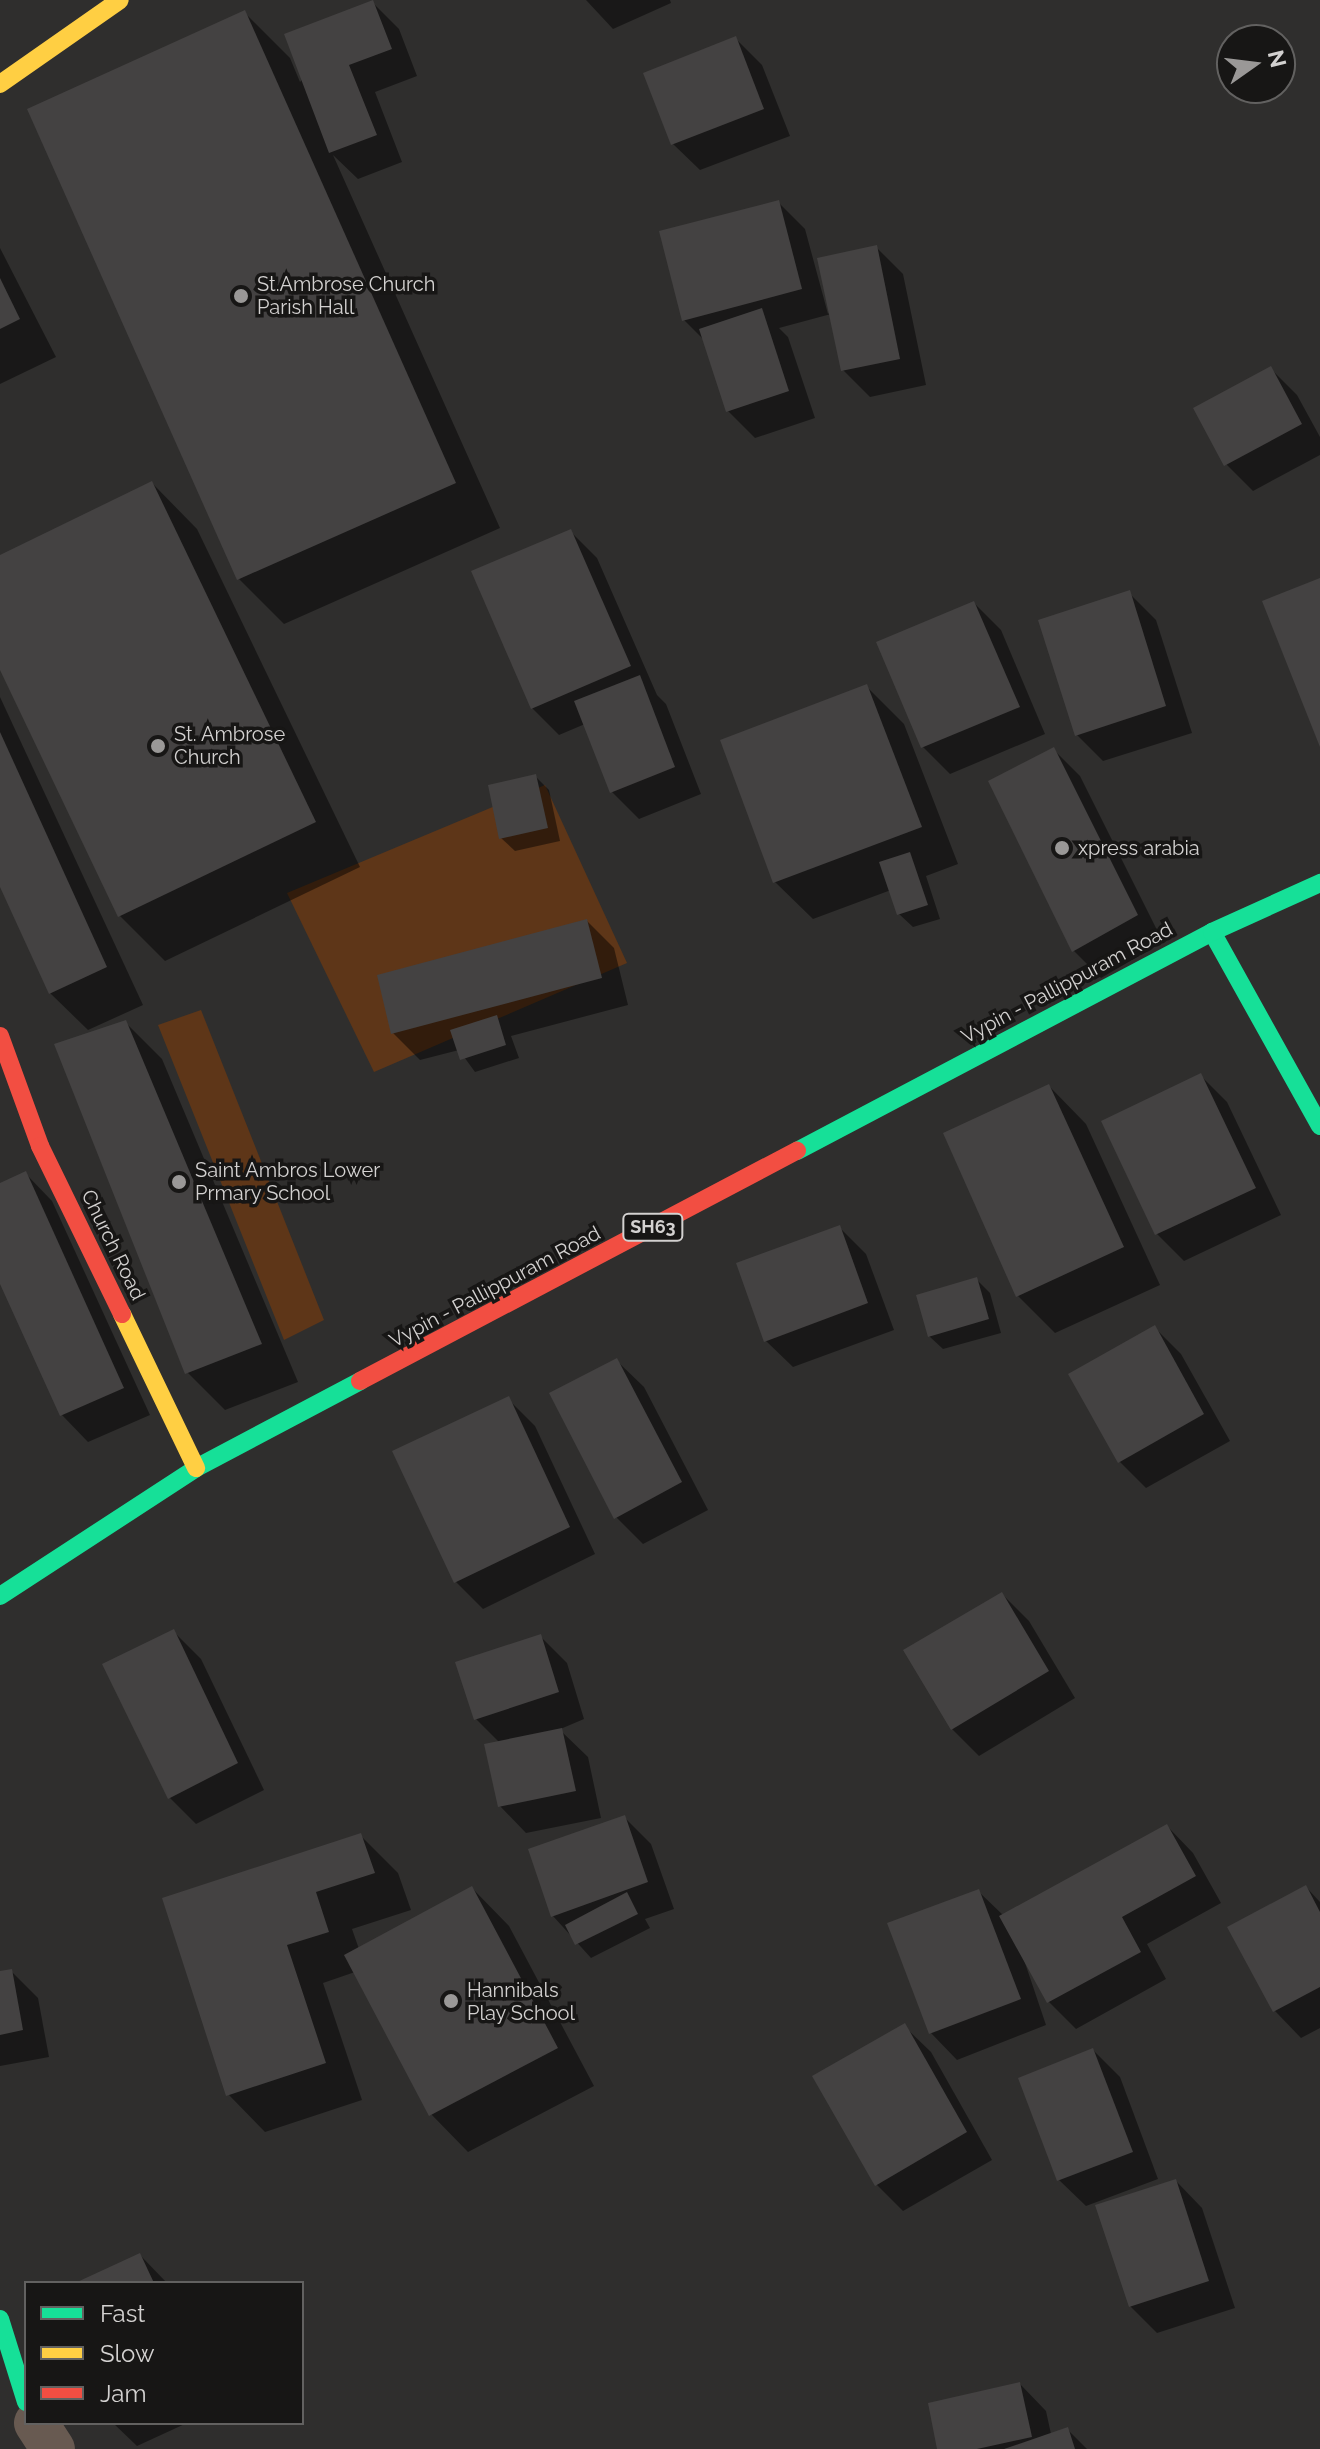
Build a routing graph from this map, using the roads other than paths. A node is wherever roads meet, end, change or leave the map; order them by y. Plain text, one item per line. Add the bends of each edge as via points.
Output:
1 (120, 0) edge
2 (0, 84) edge
3 (1320, 883) edge
4 (1212, 932) junction
5 (0, 1036) edge
6 (1320, 1126) edge
7 (196, 1468) junction
8 (0, 1596) edge
9 (0, 2319) edge
10 (24, 2396) edge
11 (37, 2425) edge
12 (53, 2449) edge

1 - 2 main road
3 - 4 main road, Vypin - Pallippuram Road / SH63
4 - 6 main road
4 - 7 main road, Vypin - Pallippuram Road / SH63
5 - 7 main road, Church Road via 40,1146
7 - 8 main road, Vypin - Pallippuram Road / SH63
9 - 10 main road
11 - 12 street

